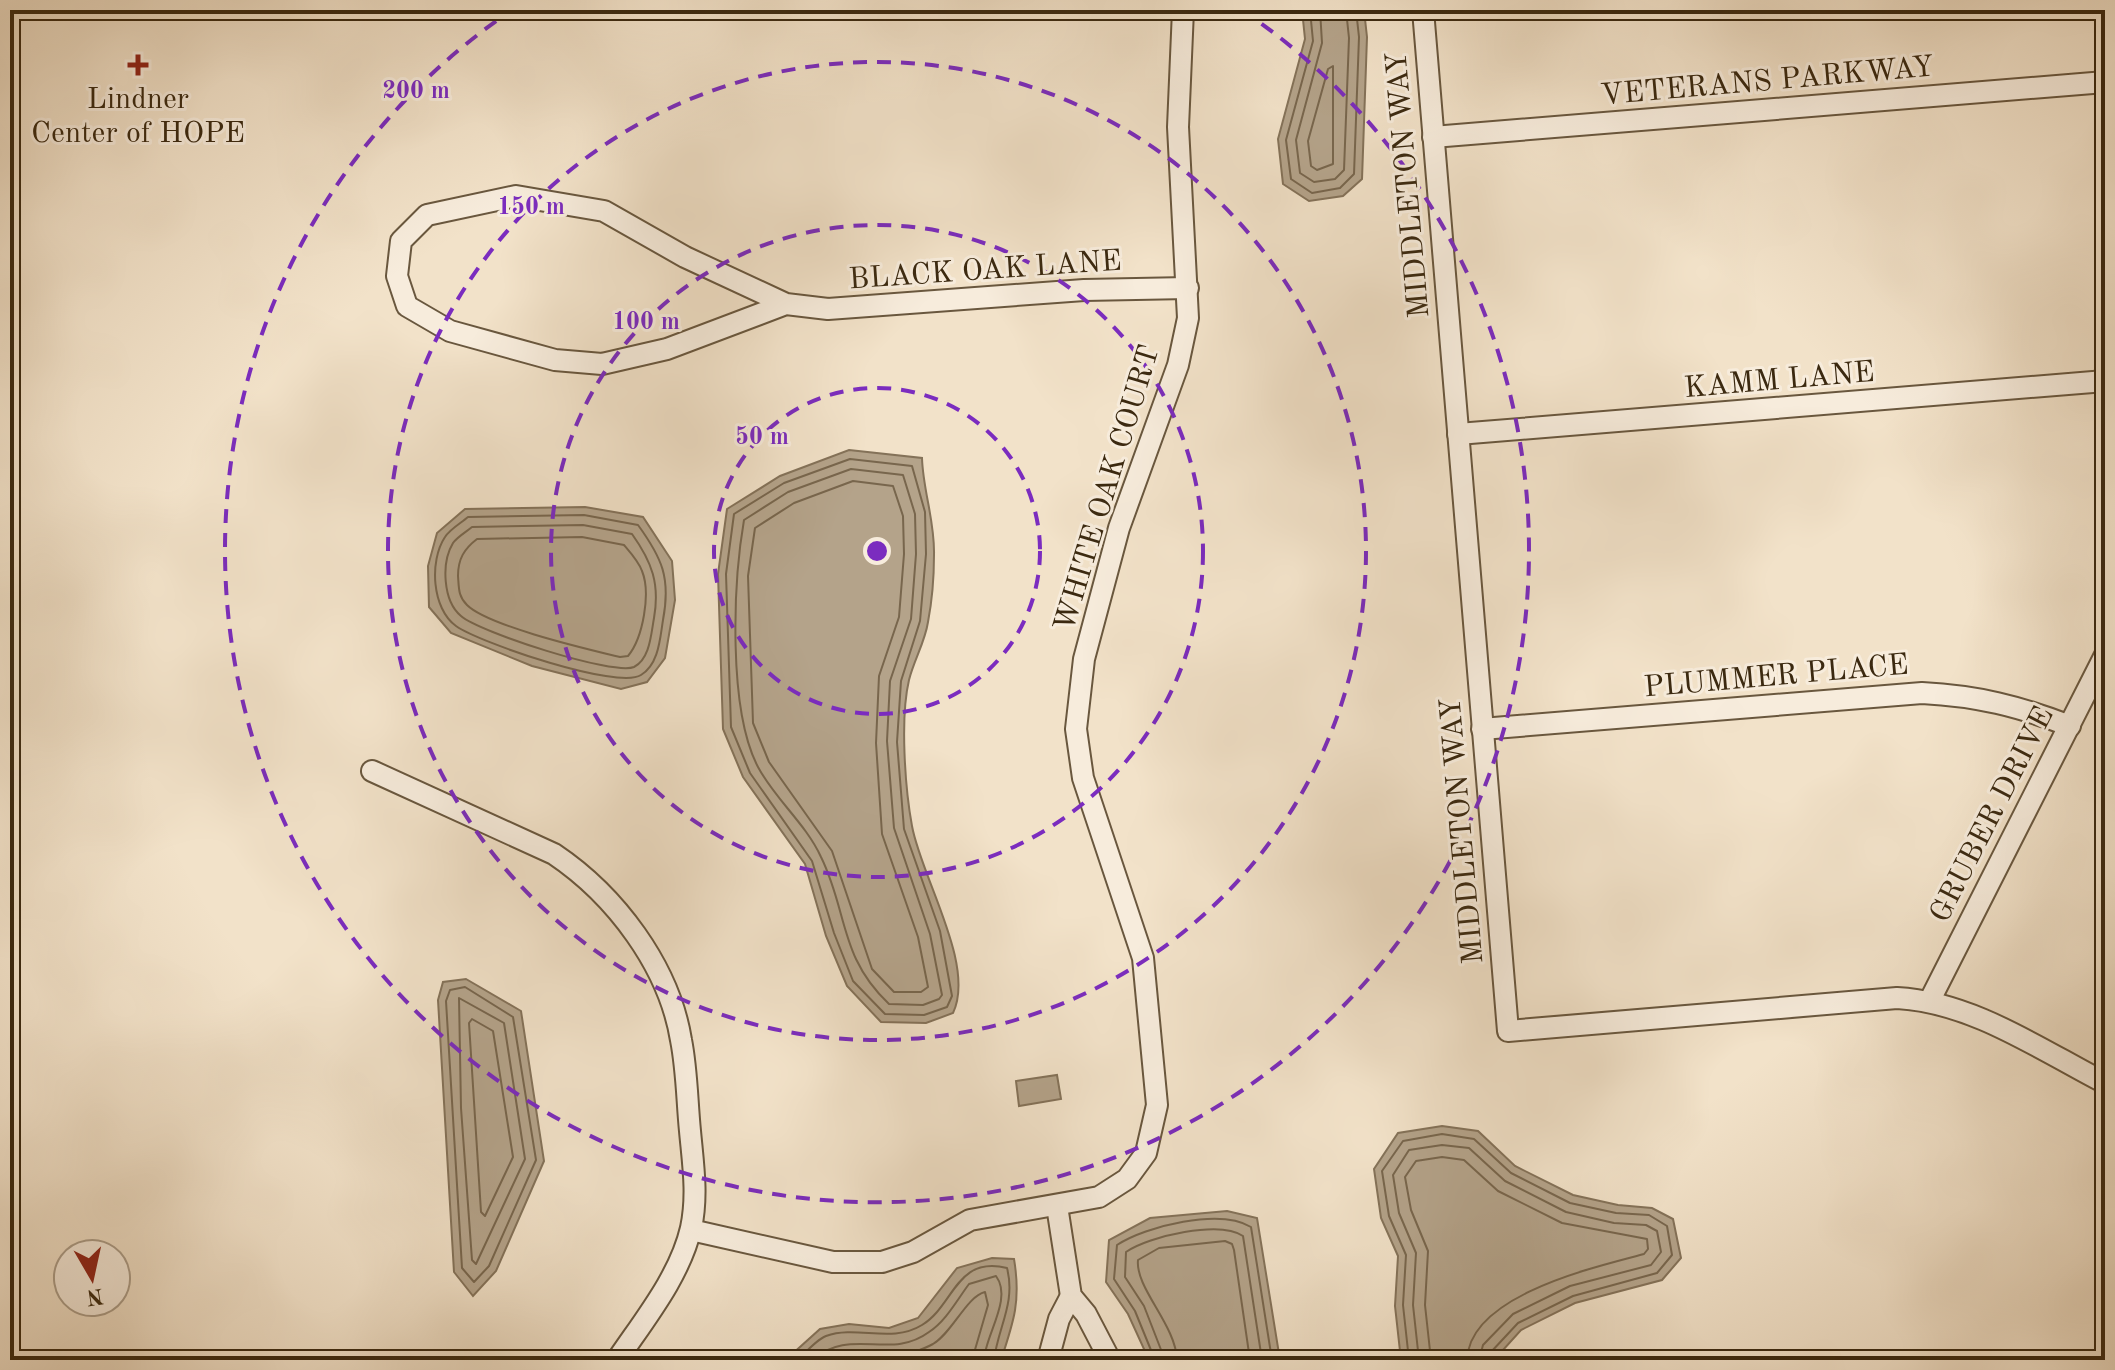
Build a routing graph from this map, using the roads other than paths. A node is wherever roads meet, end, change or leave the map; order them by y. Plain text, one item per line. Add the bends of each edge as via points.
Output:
1 (1183, 10) edge
2 (1423, 10) edge
3 (2105, 82) edge
4 (1433, 137) junction
5 (1188, 288) junction
6 (786, 304) junction
7 (2105, 381) edge
8 (1458, 434) junction
9 (2105, 655) edge
10 (2070, 726) junction
11 (1482, 729) junction
12 (372, 771) dead end
13 (1930, 1000) junction
14 (2105, 1083) edge
15 (1057, 1206) junction
16 (691, 1230) junction
17 (1071, 1296) junction
18 (617, 1360) edge
19 (1048, 1360) edge
20 (1110, 1360) edge

1 - 5 street, WHITE OAK COURT via 1178,127
2 - 4 street, MIDDLETON WAY
3 - 4 street, VETERANS PARKWAY
4 - 8 street, MIDDLETON WAY
5 - 6 street, BLACK OAK LANE via 1084,290 828,309
5 - 15 street, WHITE OAK COURT via 1178,365 1119,528 1084,659 1076,729 1083,778 1143,958 1156,1121 1146,1153 1127,1179 1099,1197
6 - 6 street, BLACK OAK LANE via 685,257 604,211 516,196 427,215 401,241 397,276 407,306 450,331 555,360 602,364 667,349
7 - 8 street, KAMM LANE
8 - 11 street, MIDDLETON WAY
9 - 10 street, GRUBER DRIVE
10 - 11 street, PLUMMER PLACE via 1977,696 1922,693
10 - 13 street, GRUBER DRIVE
11 - 13 street, MIDDLETON WAY via 1508,1031 1897,998
12 - 16 street via 554,854 581,872 625,920 672,1006 681,1038 695,1168
13 - 14 street, MIDDLETON WAY via 1968,1013
15 - 16 street, WHITE OAK COURT via 970,1220 913,1252 866,1264 833,1262
15 - 17 street
16 - 18 street via 678,1263
17 - 19 street via 1052,1337
17 - 20 street

